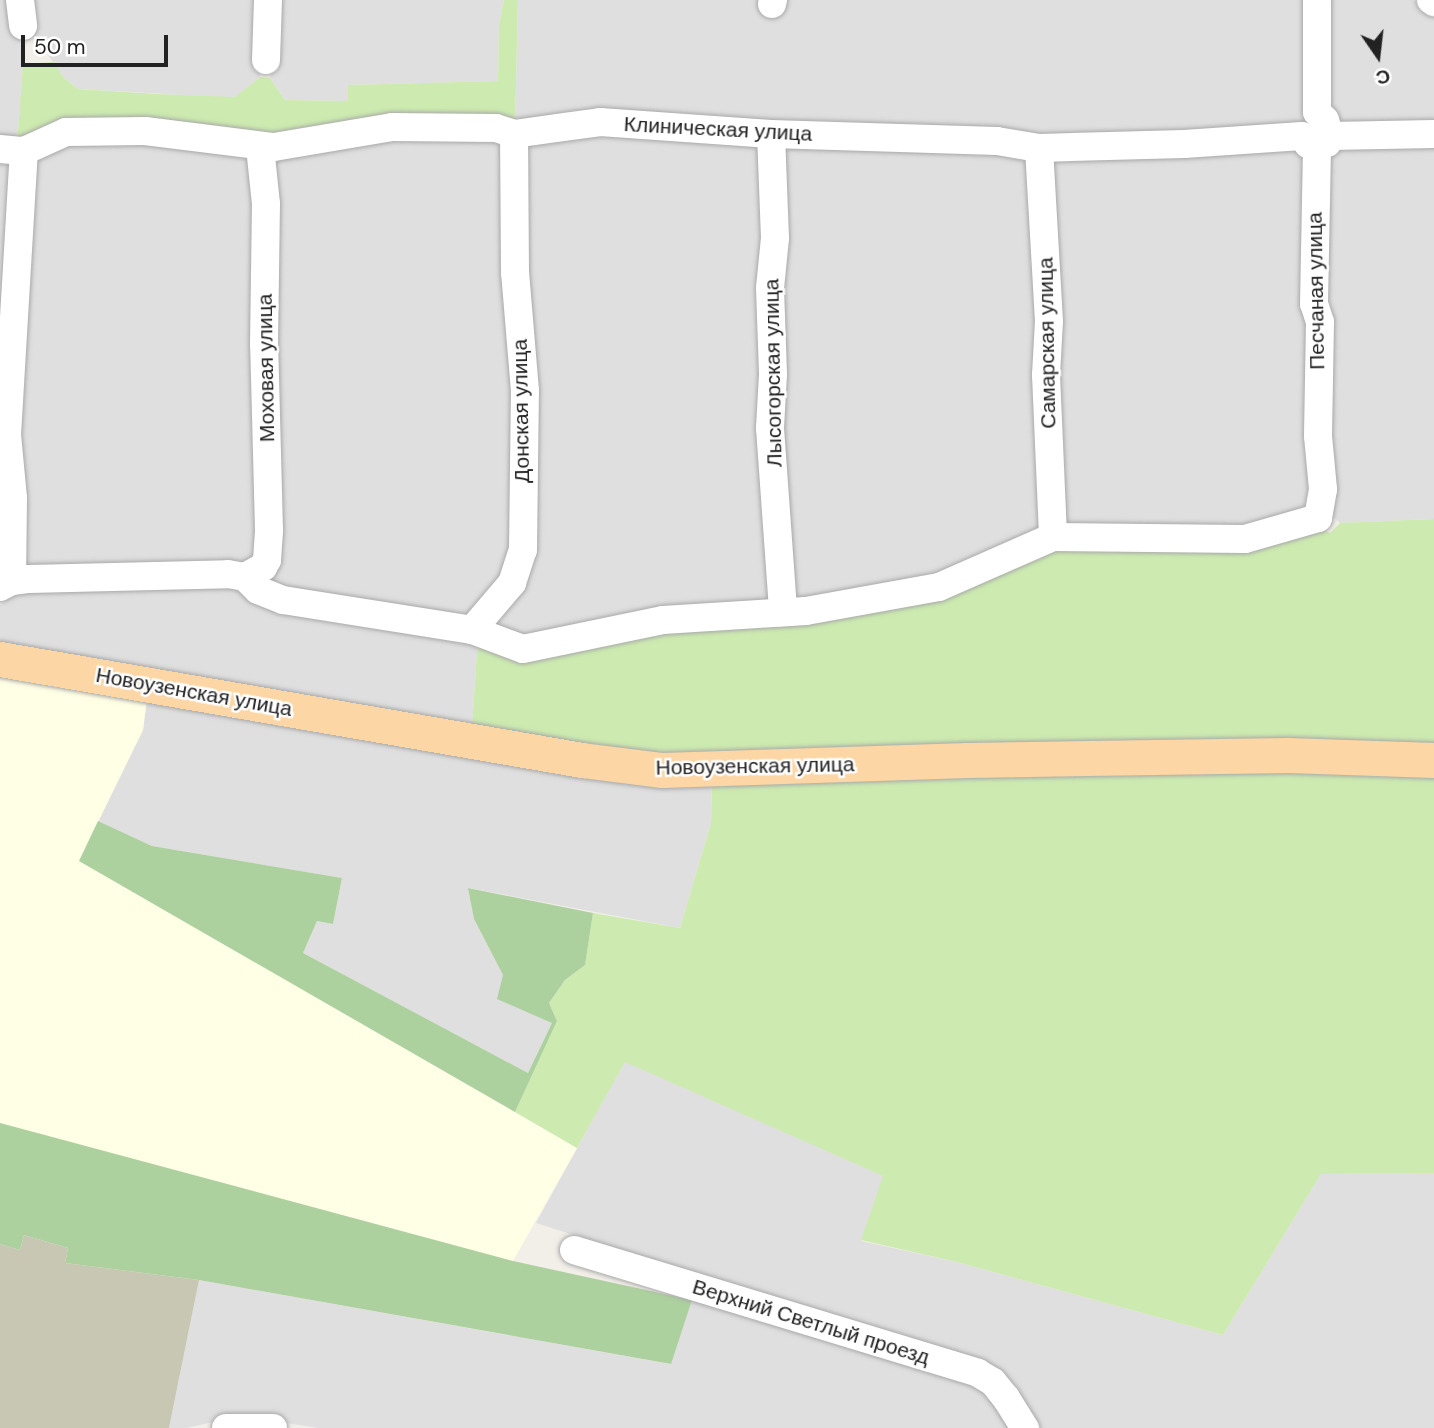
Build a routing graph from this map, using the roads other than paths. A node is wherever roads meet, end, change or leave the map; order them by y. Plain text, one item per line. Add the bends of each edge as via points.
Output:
1 (268, 0) edge
2 (1317, 0) edge
3 (266, 60) dead end
4 (514, 134) junction
5 (771, 134) junction
6 (1434, 134) edge
7 (1316, 139) junction
8 (260, 147) junction
9 (1040, 148) junction
10 (12, 150) edge
11 (1054, 537) junction
12 (245, 577) junction
13 (6, 584) edge
14 (783, 611) junction
15 (472, 630) junction
16 (0, 659) edge
17 (1434, 760) edge
18 (574, 1250) dead end
19 (226, 1428) edge
20 (273, 1428) edge
21 (1025, 1428) edge

1 - 3 street
2 - 7 street via 1317,112 1325,120
4 - 5 street, Клиническая улица via 600,122
4 - 8 street, Клиническая улица via 496,128 392,127
4 - 15 street, Донская улица via 515,273 525,390 523,550 512,583
5 - 9 street, Клиническая улица via 997,141
5 - 14 street, Лысогорская улица via 775,238 770,288 770,428
6 - 7 street, Клиническая улица
7 - 9 street, Клиническая улица
7 - 11 street, Песчаная улица via 1314,304 1320,322 1318,436 1324,489 1318,518 1245,539
8 - 10 street, Клиническая улица via 145,131 66,132
8 - 12 street, Моховая улица via 266,204 269,530 267,560
9 - 11 street, Самарская улица
10 - 13 street via 6,435 13,498
11 - 14 street via 939,587
12 - 13 street
12 - 15 street via 258,590 283,600
14 - 15 street via 663,620 523,649
16 - 17 main road, Новоузенская улица via 662,770 1288,755
18 - 21 street, Верхний Светлый проезд via 978,1373 993,1382
19 - 20 street

